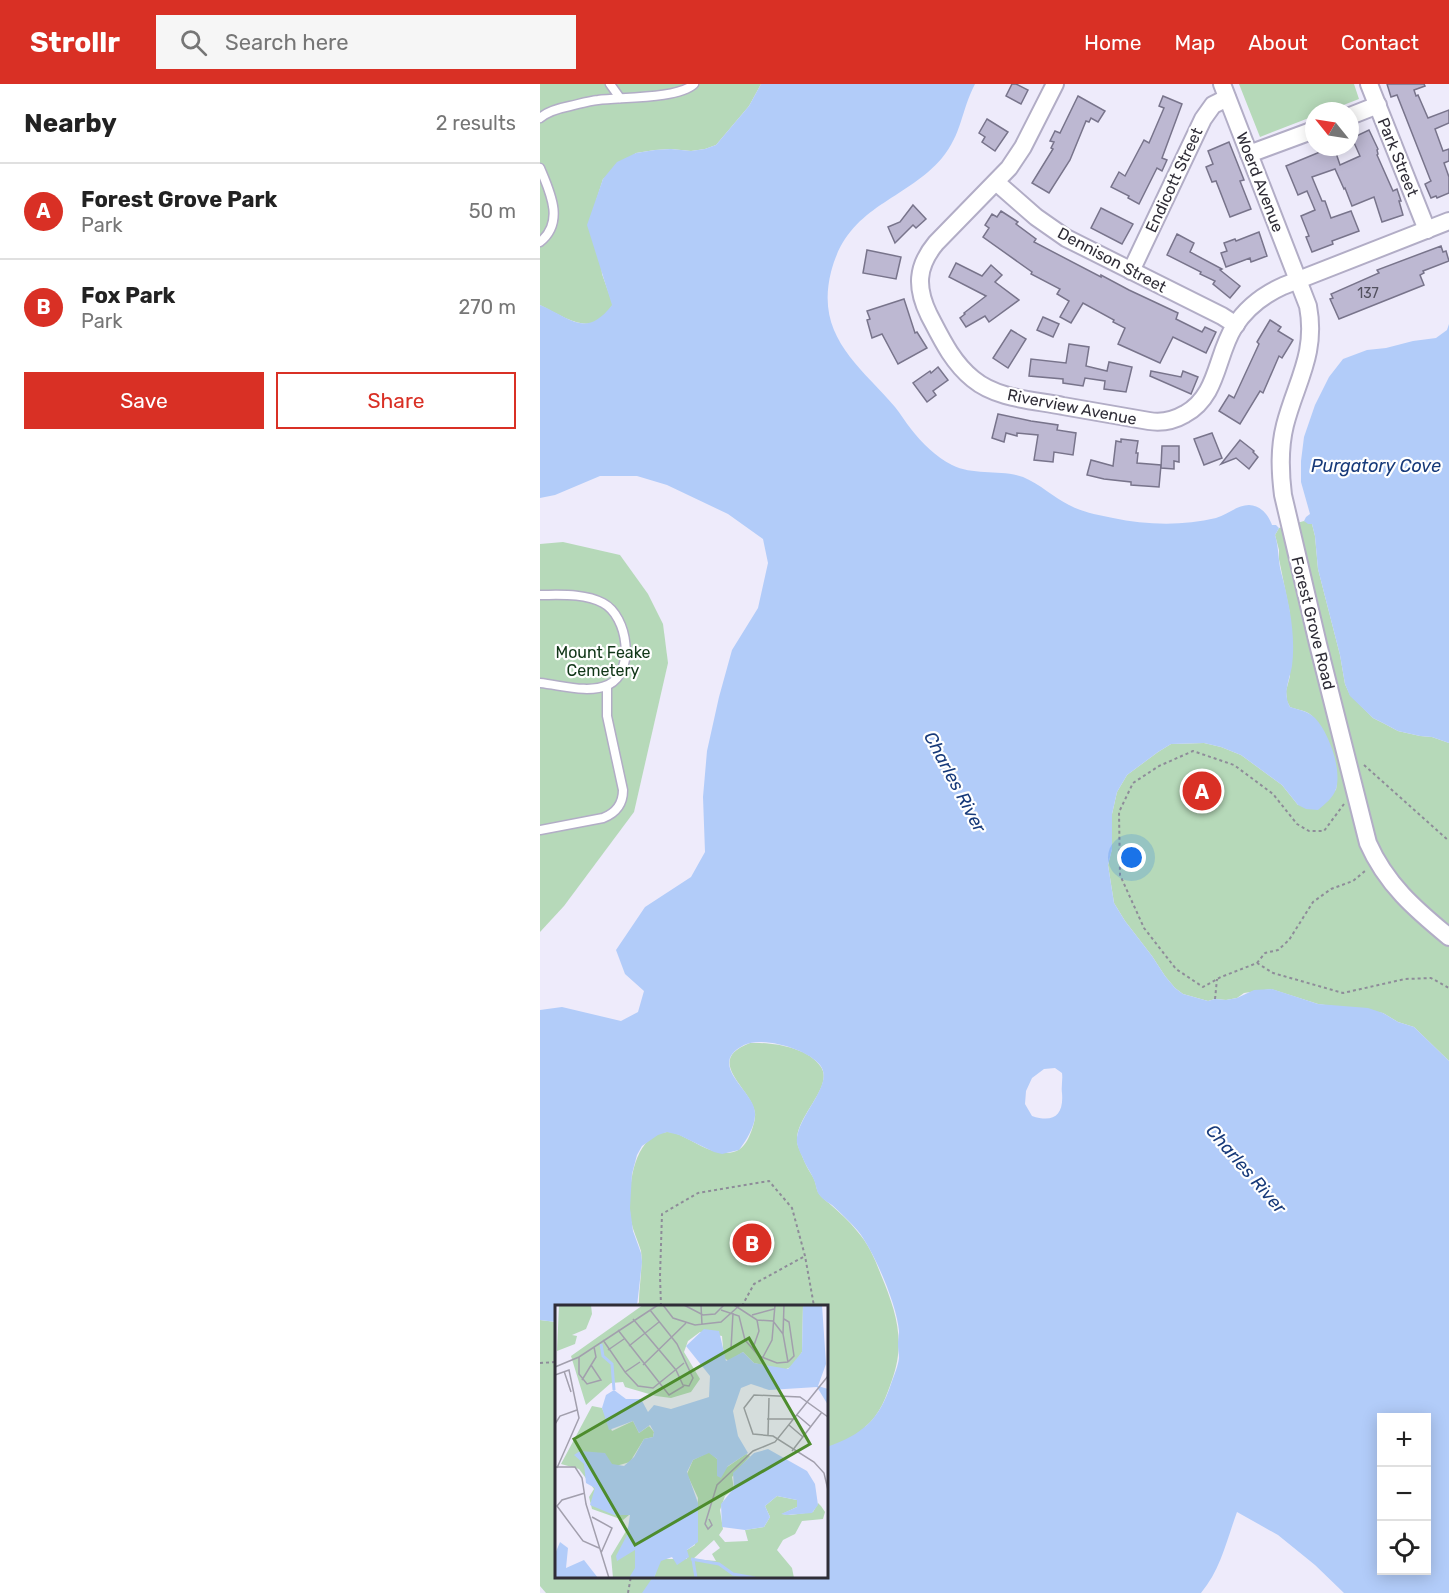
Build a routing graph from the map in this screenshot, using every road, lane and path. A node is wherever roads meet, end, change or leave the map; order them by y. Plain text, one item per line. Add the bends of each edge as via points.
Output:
1 (610, 84) edge
2 (694, 84) edge
3 (1055, 84) edge
4 (1369, 84) edge
5 (1225, 91) edge
6 (620, 98) junction
7 (1378, 105) junction
8 (1359, 112) edge
9 (540, 118) edge
10 (1305, 133) edge
11 (1249, 154) junction
12 (540, 168) edge
13 (996, 182) junction
14 (1449, 221) edge
15 (1427, 230) junction
16 (540, 242) edge
17 (1131, 271) junction
18 (1299, 280) junction
19 (1236, 325) junction
20 (540, 595) edge
21 (540, 683) edge
22 (607, 686) junction
23 (1345, 751) junction
24 (1343, 804) dead end
25 (540, 830) edge
26 (1449, 841) edge
27 (1376, 862) junction
28 (1449, 937) edge
29 (1257, 963) junction
30 (1217, 979) junction
31 (1449, 988) edge
32 (1215, 999) dead end
33 (805, 1256) junction
34 (661, 1305) edge
35 (743, 1305) edge
36 (814, 1305) edge
37 (555, 1362) edge
38 (540, 1363) edge
39 (630, 1578) edge
40 (628, 1593) edge

1 - 6 lane
2 - 6 lane via 666,94
3 - 13 street, Riverview Avenue via 1019,154
4 - 7 street, Park Street
5 - 11 street, Woerd Avenue
5 - 17 street, Endicott Street via 1203,119
6 - 9 lane via 557,109
7 - 8 street
7 - 15 street, Park Street
10 - 11 street
11 - 18 street, Woerd Avenue
12 - 16 lane via 554,212 548,236
13 - 17 street, Dennison Street via 1036,218
13 - 19 street, Riverview Avenue via 931,250 920,278 921,298 946,346 962,369 985,386 1034,401 1149,421 1172,420 1191,411 1210,389
14 - 15 street, Riverview Avenue
15 - 18 street, Riverview Avenue
17 - 19 street, Dennison Street
18 - 19 street, Riverview Avenue via 1259,299
18 - 23 street, Forest Grove Road via 1308,306 1310,341 1305,368 1285,423 1281,480
20 - 22 lane via 586,598 603,603 615,613 624,635 625,661 621,674
21 - 22 lane via 584,688
22 - 25 lane via 607,716 623,798 611,815
23 - 26 path
23 - 27 street, Forest Grove Road
24 - 30 path via 1324,831 1309,831 1272,794 1234,765 1193,751 1133,783 1119,812 1120,875 1144,928 1176,969 1203,987
27 - 28 street, Forest Grove Road via 1397,890
27 - 29 path via 1353,881 1331,889 1313,902 1289,940 1278,951 1265,953
29 - 30 path
29 - 31 path via 1273,973 1343,993 1405,979 1431,978
30 - 32 path
33 - 34 path via 792,1208 769,1181 698,1193 662,1214
33 - 35 path via 754,1284
33 - 36 path
37 - 38 path
39 - 40 path

